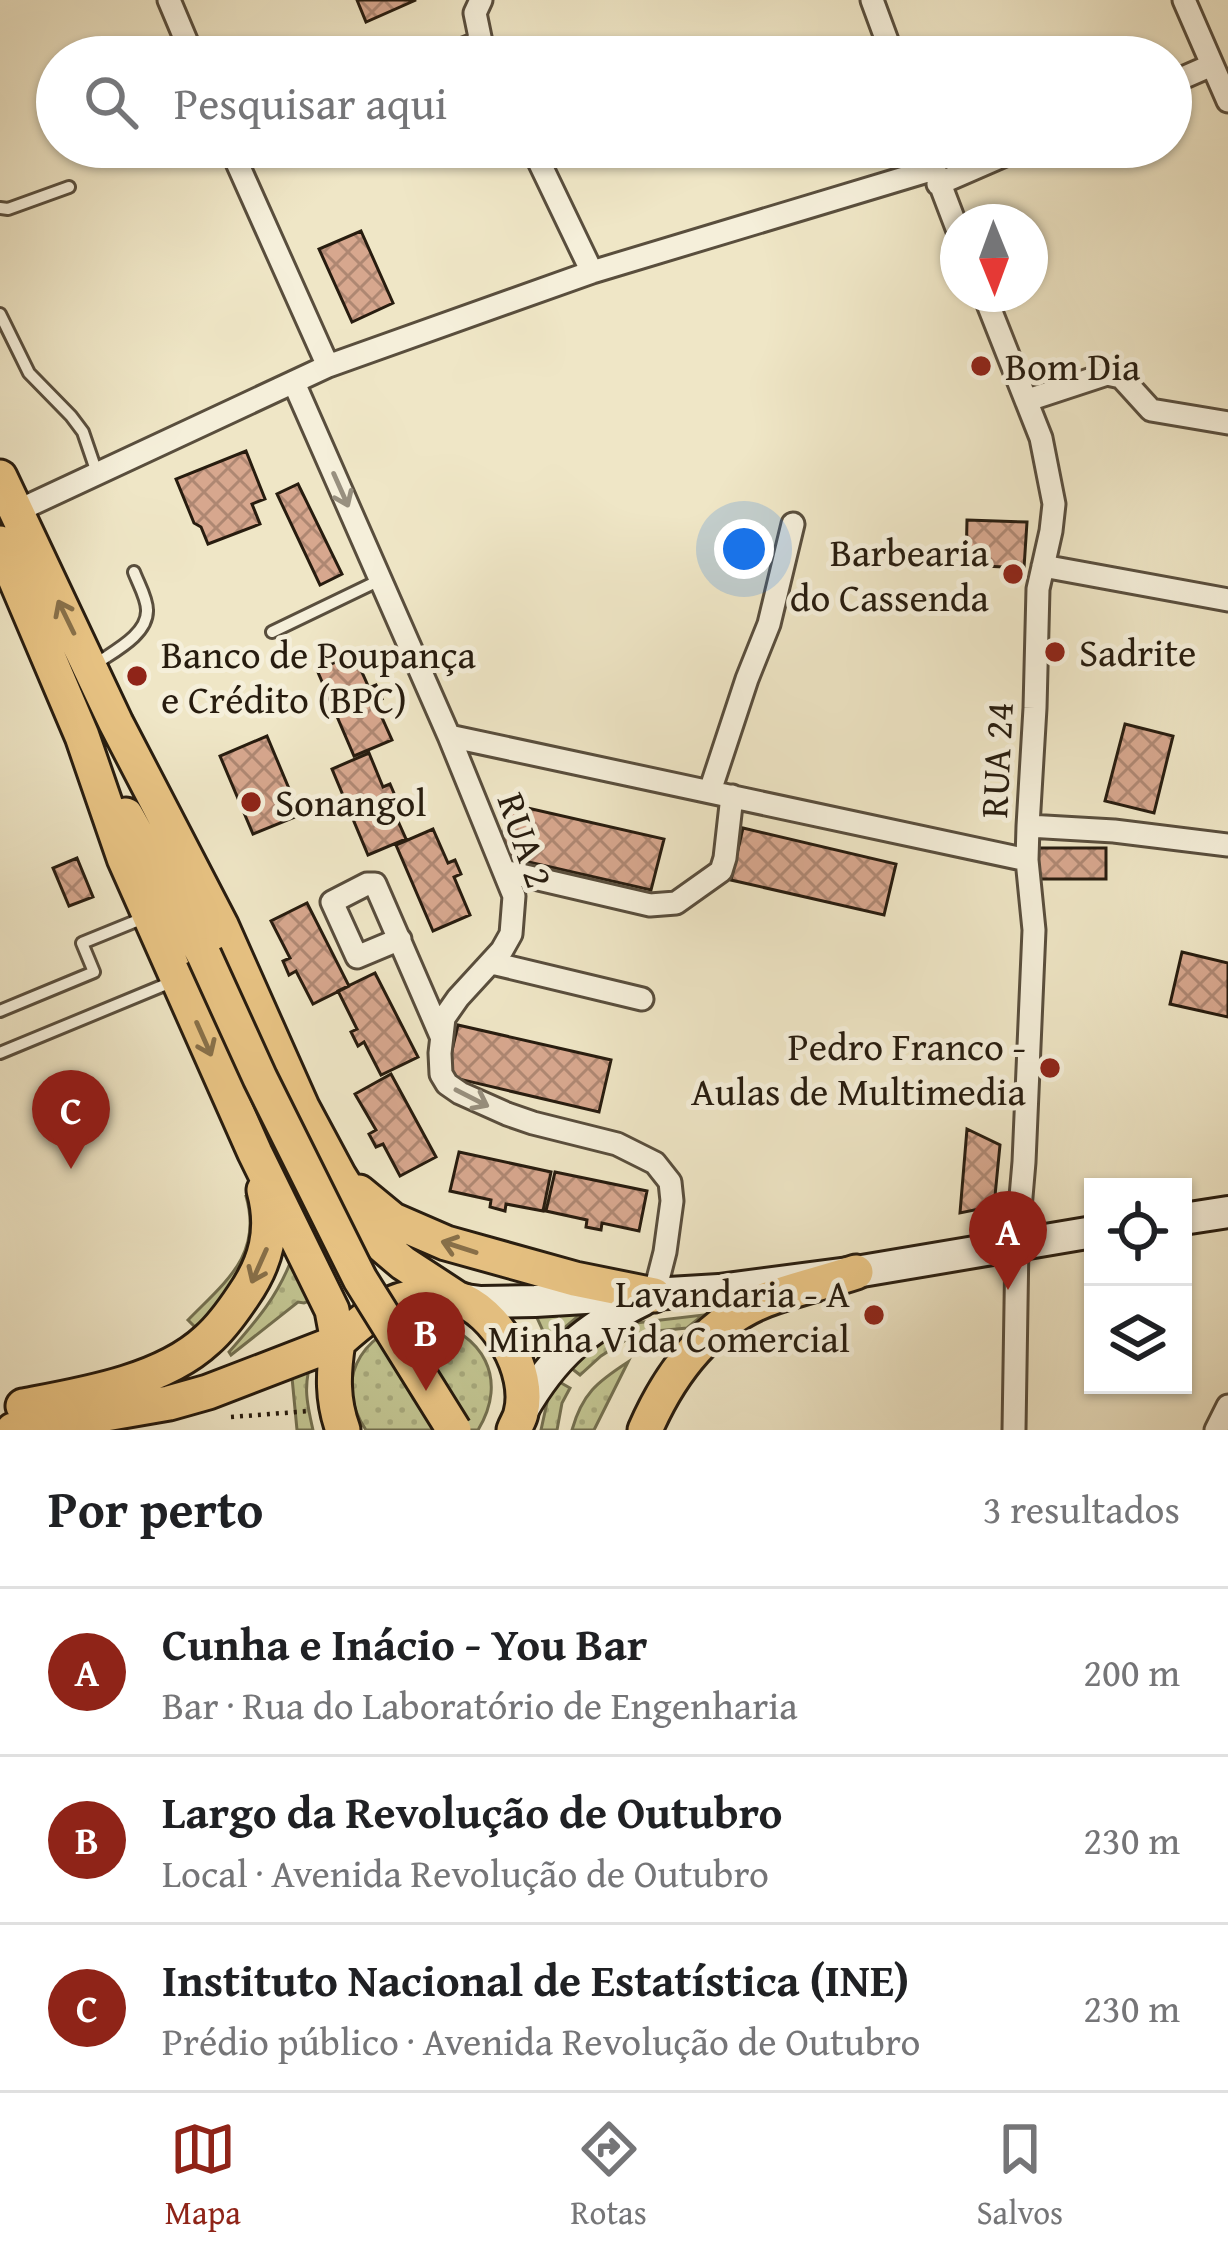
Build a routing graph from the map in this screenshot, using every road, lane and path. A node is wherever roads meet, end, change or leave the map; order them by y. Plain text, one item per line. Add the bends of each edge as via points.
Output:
1 (169, 0) edge
2 (481, 0) edge
3 (872, 0) edge
4 (1184, 0) edge
5 (184, 36) edge
6 (482, 36) edge
7 (885, 36) edge
8 (1212, 65) junction
9 (1192, 74) edge
10 (1228, 101) edge
11 (239, 168) edge
12 (542, 168) edge
13 (927, 168) edge
14 (934, 168) edge
15 (68, 187) dead end
16 (948, 204) edge
17 (0, 208) edge
18 (592, 272) junction
19 (991, 312) edge
20 (0, 314) edge
21 (328, 366) junction
22 (294, 383) junction
23 (1028, 400) junction
24 (1228, 423) edge
25 (97, 473) junction
26 (0, 477) edge
27 (793, 524) dead end
28 (8, 527) edge
29 (1042, 566) junction
30 (134, 572) dead end
31 (380, 580) junction
32 (1228, 600) edge
33 (272, 632) dead end
34 (90, 668) junction
35 (116, 722) junction
36 (82, 736) junction
37 (449, 736) junction
38 (721, 793) junction
39 (1028, 826) junction
40 (1228, 844) edge
41 (1027, 860) junction
42 (504, 871) junction
43 (149, 916) junction
44 (400, 939) dead end
45 (204, 955) junction
46 (492, 963) junction
47 (177, 980) junction
48 (642, 999) dead end
49 (0, 1011) edge
50 (441, 1037) junction
51 (0, 1053) edge
52 (255, 1153) junction
53 (339, 1176) junction
54 (1228, 1212) edge
55 (1192, 1218) edge
56 (1084, 1233) edge
57 (1017, 1243) junction
58 (856, 1272) junction
59 (654, 1295) junction
60 (458, 1298) junction
61 (338, 1342) junction
62 (1228, 1406) edge
63 (0, 1411) edge
64 (520, 1424) edge
65 (13, 1430) edge
66 (343, 1430) edge
67 (454, 1430) edge
68 (645, 1430) edge
69 (1013, 1430) edge
70 (1216, 1430) edge

1 - 5 street
2 - 6 street
3 - 7 street
4 - 8 street
8 - 9 street
8 - 10 street
11 - 21 street
12 - 18 street
13 - 18 street
14 - 16 street
15 - 17 lane
18 - 21 street
19 - 23 street, RUA 24
20 - 25 lane via 29,373 83,432
21 - 22 street
22 - 25 street
22 -> 31 street, RUA 2
23 - 24 street via 1107,374 1121,377 1151,410
23 - 29 street, RUA 24 via 1054,503
25 - 28 street
26 - 28 main road
27 - 38 street
34 -> 28 main road
28 - 36 main road
29 - 32 street
29 - 39 street, RUA 24
30 - 34 lane via 147,608 140,632
31 - 33 lane
31 - 37 street, RUA 2
34 - 35 main road
35 - 45 main road
35 - 53 main road
36 - 43 main road
36 - 45 main road
37 - 38 street
37 - 42 street, RUA 2
38 - 41 street
38 - 42 street via 721,871 676,903 650,905
39 - 40 street
39 - 41 street, RUA 24
41 - 57 street, RUA 24 via 1034,930
42 - 46 street, RUA 2 via 514,914
43 - 47 main road
43 - 49 lane via 82,943 94,972
44 - 50 street
45 - 67 main road, bridge via 360,1279
46 - 48 street
46 - 50 street, RUA 2 via 444,1018
47 - 51 lane
47 -> 52 main road
50 -> 59 street via 441,1074 460,1093 655,1163 672,1201
52 - 61 main road via 332,1310
52 -> 63 main road via 269,1242 256,1278 206,1342 128,1383
59 -> 53 main road via 416,1232
53 - 60 main road via 383,1246
54 - 55 street
56 - 57 street
57 - 58 street
57 - 69 street, RUA 24
58 - 59 street
58 - 68 main road via 761,1301 722,1324 672,1378
59 - 60 street
59 - 64 street via 573,1343 537,1384
60 - 61 main road via 391,1304
60 - 64 main road via 504,1338 519,1372
61 - 65 main road via 169,1403
61 - 66 main road via 335,1410
62 - 70 street

